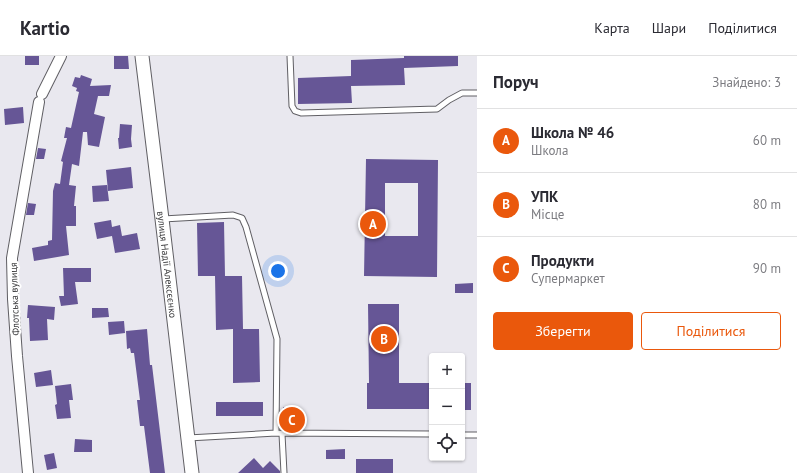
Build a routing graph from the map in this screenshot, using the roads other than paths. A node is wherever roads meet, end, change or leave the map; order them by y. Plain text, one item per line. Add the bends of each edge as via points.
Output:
1 (60, 56) edge
2 (142, 56) edge
3 (290, 56) edge
4 (477, 93) edge
5 (162, 219) junction
6 (276, 434) junction
7 (282, 434) junction
8 (429, 434) edge
9 (465, 435) edge
10 (477, 435) edge
11 (188, 438) junction
12 (28, 473) edge
13 (192, 473) edge
14 (284, 473) edge

1 - 12 street, Флотська вулиця via 41,98 12,258 13,306
2 - 5 street, вулиця Надії Алексєєнко
3 - 4 lane via 292,106 295,111 301,113 437,109 462,93
5 - 6 lane via 233,215 242,218 277,339
5 - 11 street, вулиця Надії Алексєєнко
6 - 7 lane
6 - 11 lane
7 - 8 lane
7 - 14 lane
9 - 10 lane
11 - 13 street, вулиця Надії Алексєєнко

